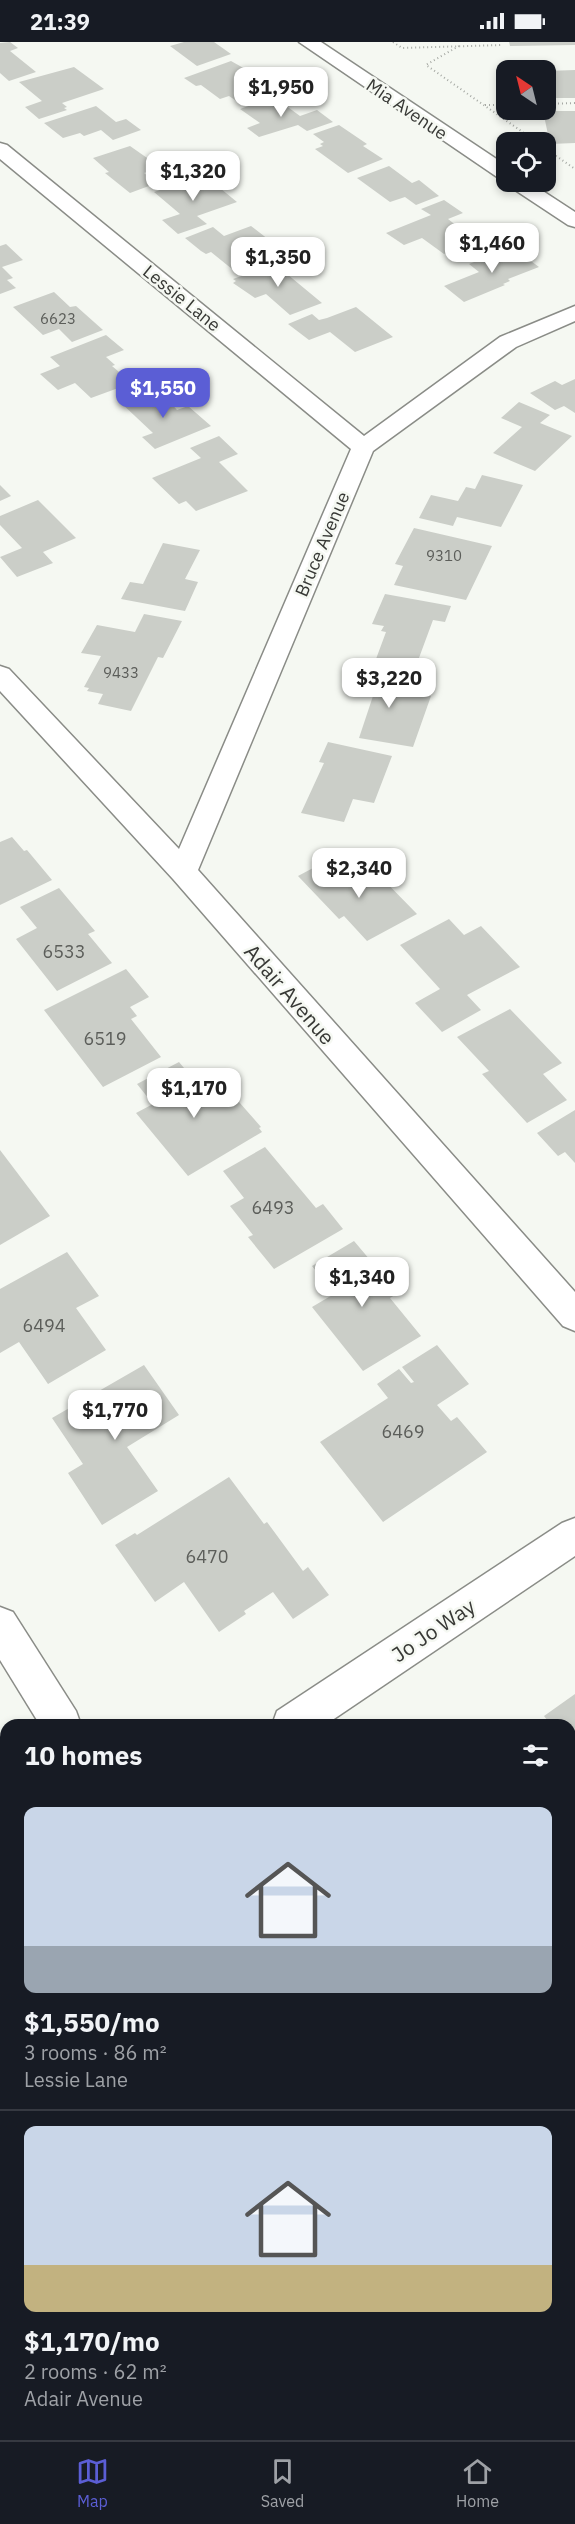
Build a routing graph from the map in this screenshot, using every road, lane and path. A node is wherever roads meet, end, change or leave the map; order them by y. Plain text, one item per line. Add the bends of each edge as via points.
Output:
1 (308, 42) edge
2 (393, 42) edge
3 (502, 45) dead end
4 (459, 46) junction
5 (575, 103) edge
6 (556, 104) edge
7 (484, 105) junction
8 (496, 105) edge
9 (523, 132) edge
10 (0, 148) edge
11 (556, 156) edge
12 (496, 168) edge
13 (575, 169) edge
14 (531, 192) edge
15 (575, 221) edge
16 (575, 313) edge
17 (363, 447) junction
18 (0, 675) edge
19 (183, 872) junction
20 (575, 1317) edge
21 (575, 1535) edge
22 (0, 1625) edge
23 (58, 1719) edge
24 (300, 1719) edge

1 - 12 street, Mia Avenue
2 - 4 path via 402,48
3 - 4 path
4 - 7 path via 426,65
5 - 6 path
7 - 8 path
7 - 9 path
10 - 17 street, Lessie Lane
11 - 13 path
14 - 15 street
16 - 17 street via 508,342
17 - 19 street, Bruce Avenue
18 - 19 street, Adair Avenue
19 - 20 street, Adair Avenue
21 - 24 street, Jo Jo Way
22 - 23 street

